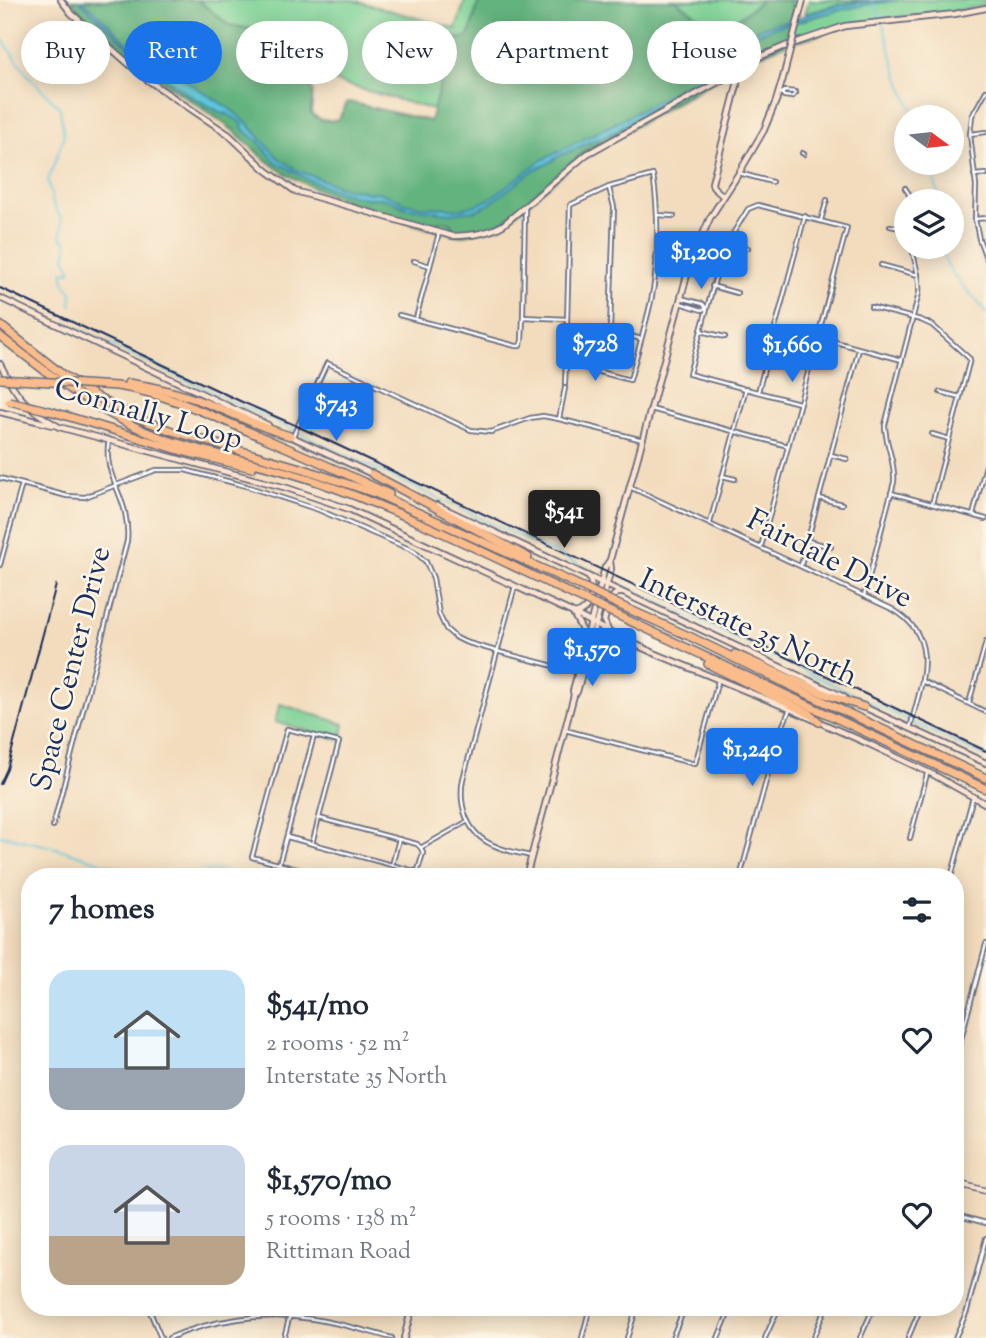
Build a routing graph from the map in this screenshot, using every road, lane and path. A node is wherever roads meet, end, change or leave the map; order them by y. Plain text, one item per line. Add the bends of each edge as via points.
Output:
1 (61, 0) edge
2 (803, 0) edge
3 (986, 8) edge
4 (761, 56) edge
5 (714, 84) edge
6 (737, 84) edge
7 (986, 91) edge
8 (986, 132) edge
9 (970, 134) junction
10 (739, 173) junction
11 (986, 174) edge
12 (974, 175) junction
13 (772, 181) dead end
14 (609, 187) junction
15 (723, 196) junction
16 (827, 200) dead end
17 (525, 208) junction
18 (657, 215) junction
19 (674, 216) dead end
20 (805, 216) junction
21 (986, 218) edge
22 (975, 219) junction
23 (821, 221) junction
24 (890, 226) dead end
25 (894, 227) edge
26 (439, 233) junction
27 (729, 242) junction
28 (748, 248) dead end
29 (656, 258) junction
30 (986, 258) edge
31 (915, 259) edge
32 (414, 261) dead end
33 (690, 264) junction
34 (430, 265) junction
35 (881, 265) dead end
36 (918, 275) junction
37 (712, 286) junction
38 (737, 293) dead end
39 (0, 298) edge
40 (680, 301) junction
41 (871, 307) dead end
42 (706, 308) junction
43 (399, 315) dead end
44 (523, 317) junction
45 (913, 318) junction
46 (416, 319) junction
47 (567, 319) junction
48 (0, 325) edge
49 (701, 331) junction
50 (0, 336) edge
51 (725, 337) dead end
52 (817, 337) junction
53 (641, 339) junction
54 (0, 342) edge
55 (954, 344) junction
56 (859, 349) junction
57 (950, 349) dead end
58 (902, 360) junction
59 (566, 363) junction
60 (0, 364) edge
61 (0, 379) edge
62 (117, 384) junction
63 (746, 388) junction
64 (758, 392) junction
65 (940, 392) dead end
66 (960, 397) junction
67 (0, 398) edge
68 (799, 403) junction
69 (97, 408) junction
70 (651, 409) junction
71 (0, 412) edge
72 (559, 419) junction
73 (59, 427) junction
74 (734, 431) junction
75 (293, 434) junction
76 (932, 434) dead end
77 (949, 439) junction
78 (109, 440) junction
79 (643, 440) junction
80 (788, 446) junction
81 (831, 455) junction
82 (846, 459) dead end
83 (986, 465) edge
84 (372, 474) junction
85 (722, 475) junction
86 (0, 478) edge
87 (735, 479) dead end
88 (22, 484) junction
89 (115, 487) junction
90 (630, 487) junction
91 (891, 493) junction
92 (819, 498) junction
93 (364, 500) junction
94 (842, 504) dead end
95 (932, 504) junction
96 (973, 515) junction
97 (986, 519) edge
98 (710, 523) junction
99 (808, 541) junction
100 (486, 543) junction
101 (761, 547) junction
102 (831, 547) dead end
103 (610, 560) junction
104 (0, 565) edge
105 (801, 566) junction
106 (611, 569) junction
107 (604, 572) junction
108 (588, 576) junction
109 (604, 584) junction
110 (515, 586) junction
111 (587, 589) junction
112 (623, 593) junction
113 (864, 596) junction
114 (573, 613) junction
115 (593, 624) junction
116 (608, 631) junction
117 (615, 635) junction
118 (691, 637) junction
119 (986, 642) edge
120 (674, 643) junction
121 (586, 650) junction
122 (496, 651) junction
123 (578, 672) junction
124 (719, 681) junction
125 (922, 681) junction
126 (574, 695) junction
127 (969, 704) junction
128 (864, 707) junction
129 (790, 709) junction
130 (986, 712) edge
131 (819, 722) junction
132 (911, 724) junction
133 (565, 730) junction
134 (314, 736) junction
135 (986, 763) edge
136 (928, 772) junction
137 (986, 778) edge
138 (986, 789) edge
139 (973, 797) junction
140 (986, 804) edge
141 (319, 818) junction
142 (468, 821) junction
143 (53, 826) dead end
144 (286, 837) junction
145 (910, 838) dead end
146 (399, 839) junction
147 (312, 844) junction
148 (421, 848) junction
149 (532, 857) junction
150 (279, 864) junction
151 (392, 865) junction
152 (294, 868) edge
153 (403, 868) edge
154 (419, 868) edge
155 (529, 868) edge
156 (742, 868) edge
157 (953, 868) edge
158 (986, 944) edge
159 (964, 1028) edge
160 (964, 1185) edge
161 (986, 1191) edge
162 (964, 1217) edge
163 (986, 1223) edge
164 (986, 1238) edge
165 (152, 1316) edge
166 (410, 1316) edge
167 (588, 1316) edge
168 (634, 1316) edge
169 (681, 1316) edge
170 (728, 1316) edge
171 (775, 1316) edge
172 (822, 1316) edge
173 (870, 1316) edge
174 (917, 1316) edge
175 (289, 1317) junction
176 (161, 1338) edge
177 (169, 1338) edge
178 (284, 1338) edge
179 (392, 1338) edge
180 (404, 1338) edge
181 (582, 1338) edge
182 (627, 1338) edge
183 (672, 1338) edge
184 (718, 1338) edge
185 (765, 1338) edge
186 (813, 1338) edge
187 (860, 1338) edge
188 (908, 1338) edge
189 (955, 1338) edge

1 - 26 main road via 146,79 228,134 295,191
2 - 10 main road, bridge via 780,93
3 - 4 main road via 845,26
5 - 17 main road via 587,154
6 - 15 main road via 712,183
7 - 9 street via 972,117
8 - 9 street
9 - 12 street
10 - 13 street
10 - 15 main road
11 - 12 street
12 - 22 street
14 - 18 street via 653,175
14 - 47 street via 570,205
14 - 53 street via 614,207 610,330
15 - 33 main road
16 - 23 street
17 - 26 main road via 483,233
17 - 44 street
18 - 19 street
18 - 29 street
20 - 23 street
20 - 27 street via 752,206
20 - 64 street
21 - 22 street
22 - 30 street
23 - 52 street via 847,228
24 - 25 street
26 - 34 street
27 - 28 street
27 - 37 street
29 - 33 street
29 - 53 street via 652,300
31 - 36 street
32 - 34 street
33 - 40 main road
34 - 46 street
35 - 36 street
36 - 45 street via 920,289
37 - 38 street
37 - 42 street
39 - 75 main road, Interstate 35 North
40 - 42 street
40 - 70 main road
41 - 45 street
42 - 49 street
43 - 46 street
44 - 46 street via 520,346
44 - 47 street
45 - 55 street via 932,325
45 - 58 street
47 - 59 street
48 - 100 highway via 63,375 135,417 345,482
49 - 51 street
49 - 63 street via 689,374
50 - 69 highway
52 - 56 street
52 - 68 street
53 - 59 street via 630,380
54 - 69 highway
55 - 57 street
55 - 66 street via 970,359
56 - 58 street
56 - 81 street
58 - 91 street via 885,425 894,470
59 - 72 street
60 - 73 main road, Interstate 35 North via 20,398
61 - 62 highway, Connally Loop, bridge
62 - 75 highway via 156,388
62 - 100 highway, Connally Loop via 208,413
63 - 64 street
63 - 74 street
64 - 68 street
65 - 66 street
66 - 77 street
67 - 93 highway, Connally Loop, bridge
68 - 80 street
69 - 93 highway via 166,439 317,481
70 - 74 street
70 - 79 main road
71 - 73 main road
72 - 75 street via 538,416 499,430 471,430 327,363
72 - 79 street
73 - 78 main road, Interstate 35 North
74 - 80 street
74 - 85 street
75 - 84 main road, Interstate 35 North
76 - 77 street
77 - 95 street
78 - 89 street, Space Center Drive via 107,461
78 - 110 main road, Interstate 35 North via 349,509
79 - 90 main road
80 - 101 street
81 - 82 street
81 - 92 street
83 - 96 street
84 - 108 main road, Interstate 35 North
84 - 111 highway
85 - 87 street
85 - 98 street
86 - 88 street
88 - 89 street via 74,497
88 - 104 street
89 - 122 street via 156,470 185,470 319,510 390,539 426,562 446,629 465,642
89 - 143 street, Space Center Drive via 128,532 125,552
90 - 98 street, Fairdale Drive
90 - 103 main road
91 - 95 street
91 - 113 street
92 - 94 street
92 - 99 street
93 - 120 highway, bridge
95 - 96 street
96 - 97 street
98 - 101 street, Fairdale Drive
99 - 102 street
99 - 105 street
100 - 111 highway
101 - 105 street, Fairdale Drive
103 - 106 main road
103 - 107 main road
105 - 113 street, Fairdale Drive
106 - 109 main road
106 - 112 main road via 614,586
107 - 108 main road
107 - 109 main road
108 - 109 main road, Interstate 35 North
108 - 114 main road via 592,585 587,607
109 - 112 main road, Interstate 35 North
109 - 115 main road
110 - 114 main road, Interstate 35 North
110 - 122 street
111 - 118 highway, bridge
112 - 116 main road via 611,598 604,621
112 - 128 main road, Interstate 35 North
113 - 125 street, Fairdale Drive via 898,612 915,629 924,652
114 - 115 main road, Interstate 35 North
114 - 121 main road
115 - 116 main road, Interstate 35 North
115 - 121 main road
116 - 117 main road, Interstate 35 North
117 - 121 main road via 602,636
117 - 124 main road, Interstate 35 North
118 - 128 highway
118 - 137 highway
119 - 127 street
120 - 131 highway
120 - 138 highway
121 - 123 main road
121 - 126 main road
122 - 123 street
122 - 142 street via 463,779 462,806
123 - 126 main road
124 - 129 main road, Interstate 35 North
124 - 133 street via 695,764
125 - 127 street
125 - 132 street, Fairdale Drive
126 - 133 main road
127 - 130 street
128 - 132 main road, Interstate 35 North
129 - 131 main road, Interstate 35 North
129 - 156 street
131 - 136 main road, Interstate 35 North
132 - 135 main road, Interstate 35 North
133 - 149 main road
134 - 141 street via 339,743
134 - 144 street
134 - 150 street via 287,729 253,857
136 - 139 main road, Interstate 35 North
136 - 145 street
139 - 140 main road, Interstate 35 North
139 - 157 street
141 - 146 street
141 - 147 street
142 - 148 street
142 - 149 street via 486,842
144 - 147 street
144 - 150 street
146 - 148 street
146 - 151 street
147 - 151 street
148 - 154 street
149 - 155 main road
150 - 152 street
151 - 153 street
158 - 159 street
160 - 161 main road
162 - 163 street
164 - 189 street
165 - 176 street
166 - 180 main road
167 - 181 street
168 - 182 street
169 - 183 street
170 - 184 street
171 - 185 street
172 - 186 street
173 - 187 street
174 - 188 street
175 - 177 street via 229,1320
175 - 178 street
175 - 179 street

